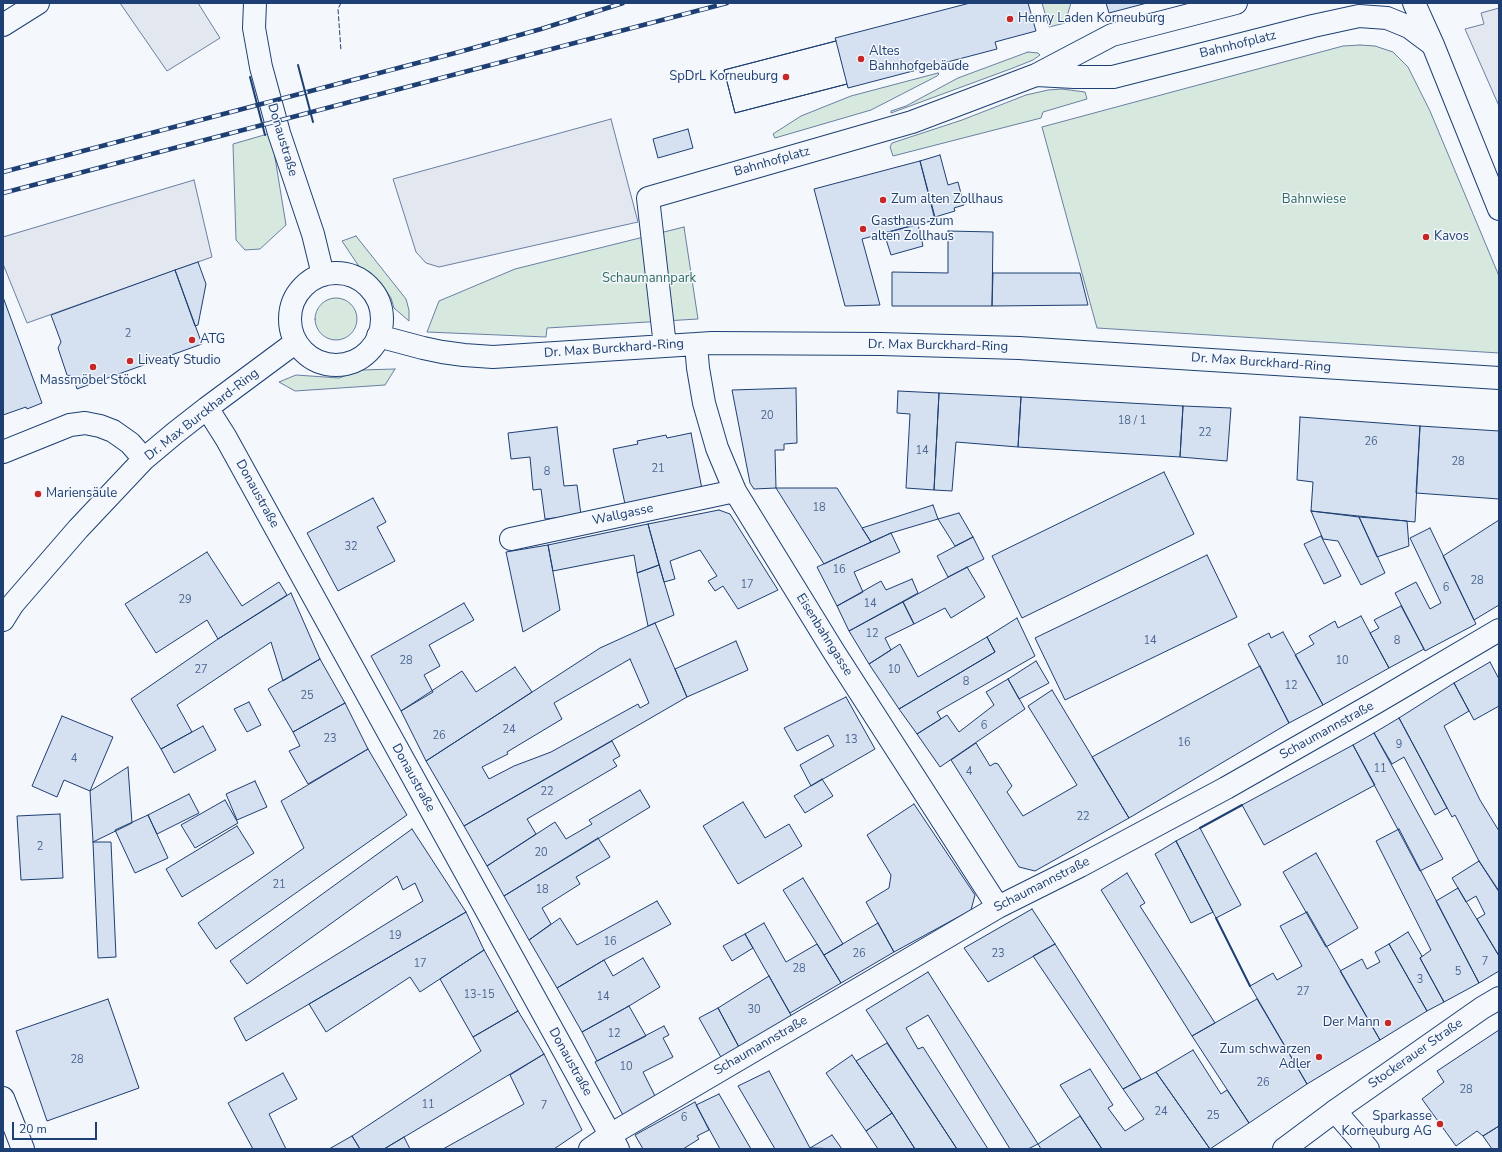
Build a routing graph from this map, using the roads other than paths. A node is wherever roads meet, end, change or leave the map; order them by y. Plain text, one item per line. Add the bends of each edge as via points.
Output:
1 (38, 3) edge
2 (255, 3) edge
3 (1236, 3) edge
4 (1414, 3) edge
5 (3, 25) edge
6 (1433, 45) junction
7 (1036, 75) junction
8 (1499, 209) edge
9 (323, 275) junction
10 (378, 336) junction
11 (296, 342) junction
12 (696, 344) junction
13 (665, 346) junction
14 (1499, 378) edge
15 (207, 408) junction
16 (3, 452) edge
17 (144, 459) junction
18 (735, 491) junction
19 (511, 539) dead end
20 (3, 620) edge
21 (1499, 630) edge
22 (998, 907) junction
23 (1499, 998) edge
24 (3, 1098) edge
25 (1335, 1111) junction
26 (614, 1142) edge
27 (23, 1149) edge
28 (590, 1149) edge
29 (1284, 1149) edge
30 (1368, 1149) edge

1 - 5 street
2 - 9 street, Donaustraße via 254,28 261,67 279,133 313,234
3 - 7 street, Bahnhofplatz via 1112,35
4 - 6 street
6 - 7 street, Bahnhofplatz via 1398,22 1387,18 1359,16 1113,77
6 - 8 street
7 - 13 street, Bahnhofplatz via 912,122 648,198
9 - 10 street via 344,274 356,277 366,284 379,302 382,313
9 - 11 street via 304,285 292,305 291,329
10 - 11 street via 363,356 339,365 315,360
10 - 13 street, Dr. Max Burckhard-Ring via 442,352 493,357
11 - 15 street, Dr. Max Burckhard-Ring
12 - 13 street, Dr. Max Burckhard-Ring
12 - 14 street, Dr. Max Burckhard-Ring via 881,344 1019,348
12 - 18 street, Eisenbahngasse via 704,403
15 - 17 street, Dr. Max Burckhard-Ring
15 - 26 street, Donaustraße via 226,438
16 - 17 street via 70,425 85,423 113,431 130,443
17 - 20 street, Dr. Max Burckhard-Ring via 78,529 13,604
18 - 19 street, Wallgasse
18 - 22 street, Eisenbahngasse via 834,652
21 - 22 street, Schaumannstraße via 1226,788
22 - 26 street, Schaumannstraße
23 - 25 street, Stockerauer Straße
24 - 27 street
25 - 29 street, Stockerauer Straße
25 - 30 street
26 - 28 street, Schaumannstraße

